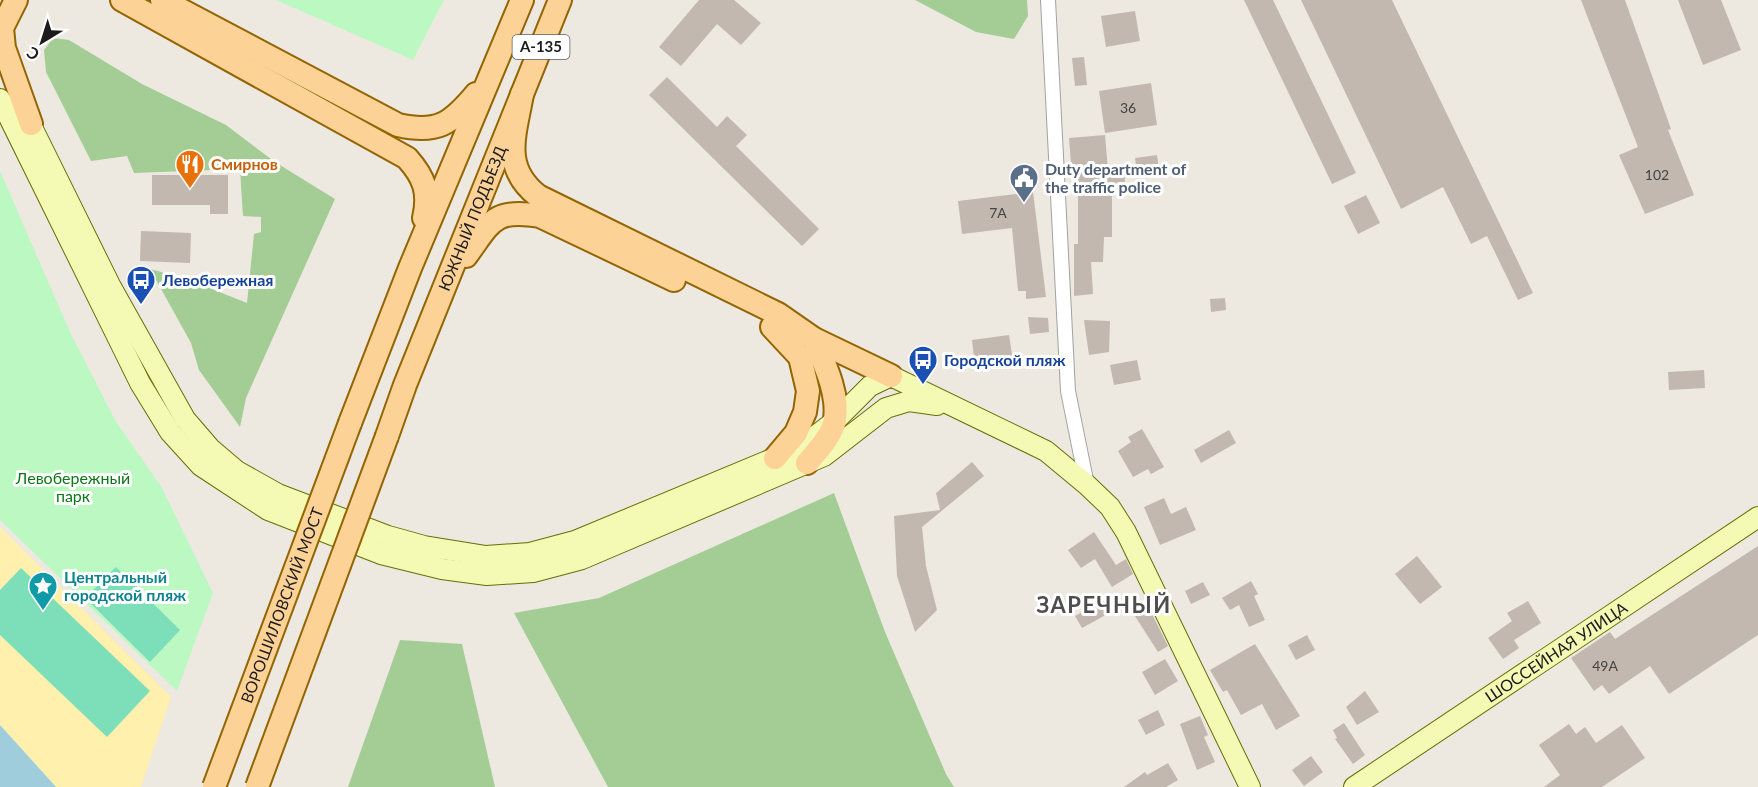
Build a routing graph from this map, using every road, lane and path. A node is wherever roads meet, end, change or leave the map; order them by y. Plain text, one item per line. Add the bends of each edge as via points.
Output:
1 (16, 0) edge
2 (122, 0) edge
3 (162, 0) edge
4 (522, 0) edge
5 (560, 0) edge
6 (1048, 0) edge
7 (0, 66) edge
8 (488, 79) junction
9 (522, 94) junction
10 (0, 99) edge
11 (31, 124) junction
12 (410, 268) junction
13 (445, 284) junction
14 (772, 327) junction
15 (814, 339) junction
16 (891, 376) junction
17 (955, 408) junction
18 (835, 421) junction
19 (775, 458) junction
20 (807, 464) junction
21 (1088, 485) junction
22 (1758, 517) edge
23 (214, 787) edge
24 (257, 787) edge
25 (1250, 787) edge
26 (1354, 787) edge

1 - 11 main road via 2,28 4,48
2 - 12 main road via 407,158 421,174 428,201
3 - 8 main road via 398,125 417,130 439,127 463,110
4 - 8 main road, А-135
5 - 9 main road, ЮЖНЫЙ ПОДЪЕЗД / А-135
6 - 21 street via 1068,391
7 - 11 main road
8 - 12 main road, А-135
9 - 13 main road, ЮЖНЫЙ ПОДЪЕЗД / А-135
9 - 15 main road via 513,164 526,187 778,314
10 - 20 main road via 129,363 170,432 201,466 268,510 381,554 442,569 487,575 532,572 582,559
11 - 19 main road via 111,287 185,419 237,471 278,494 341,520 424,546 486,556 530,553 575,541
12 - 23 main road, ВОРОШИЛОВСКИЙ МОСТ, bridge
13 - 14 main road via 489,223 510,213 523,213 540,216
13 - 24 main road, ЮЖНЫЙ ПОДЪЕЗД, bridge
14 - 15 main road
14 - 19 main road via 800,357 808,391 796,433
15 - 16 main road
15 - 18 main road via 829,375
16 - 17 main road
16 - 18 main road via 870,386
17 - 20 main road via 909,401 886,408 842,444
17 - 21 main road via 1046,452
18 - 19 main road via 801,447
18 - 20 main road
21 - 25 main road via 1110,507 1126,532
22 - 26 main road, ШОССЕЙНАЯ УЛИЦА

